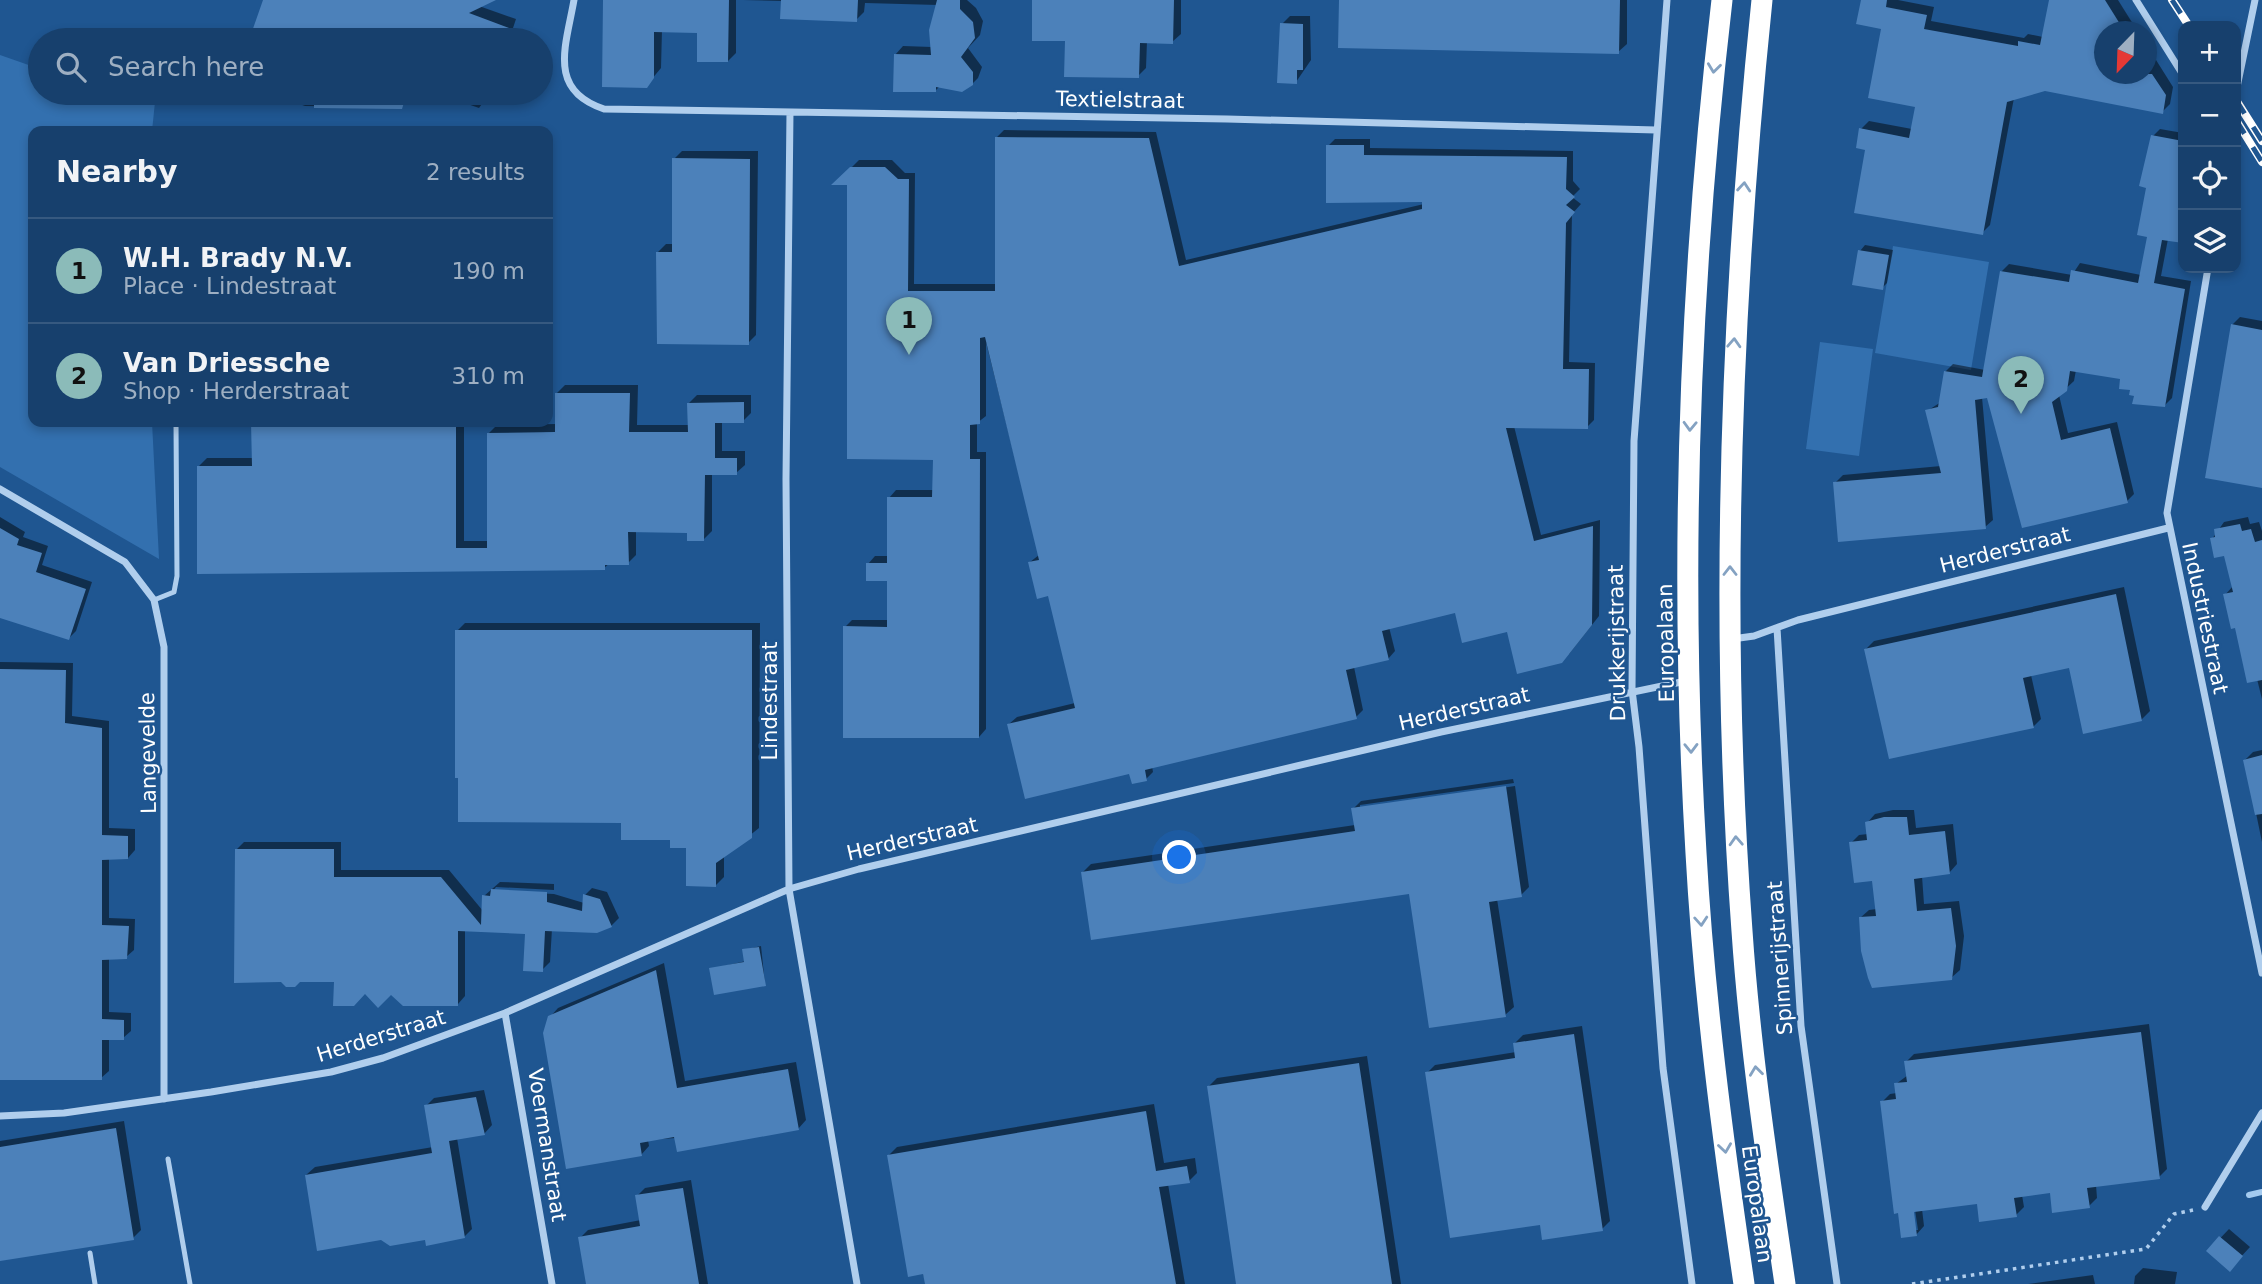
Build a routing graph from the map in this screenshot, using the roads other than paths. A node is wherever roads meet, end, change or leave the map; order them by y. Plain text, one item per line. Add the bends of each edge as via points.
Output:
1 (574, 0) edge
2 (1667, 0) edge
3 (1723, 0) edge
4 (1762, 0) edge
5 (2136, 0) edge
6 (2255, 0) edge
7 (2178, 67) edge
8 (2238, 84) edge
9 (790, 112) junction
10 (1656, 130) junction
11 (2207, 273) edge
12 (176, 427) edge
13 (0, 489) edge
14 (2168, 528) junction
15 (154, 600) junction
16 (1777, 628) junction
17 (1730, 639) junction
18 (1690, 680) junction
19 (1632, 690) junction
20 (789, 889) junction
21 (2262, 973) edge
22 (505, 1013) junction
23 (164, 1099) junction
24 (2262, 1113) edge
25 (0, 1116) edge
26 (168, 1159) dead end
27 (2205, 1207) road end
28 (90, 1253) dead end
29 (95, 1284) edge
30 (190, 1284) edge
31 (552, 1284) edge
32 (857, 1284) edge
33 (1692, 1284) edge
34 (1744, 1284) edge
35 (1784, 1284) edge
36 (1837, 1284) edge

1 - 9 street, Textielstraat via 563,64 573,92 585,102 626,111
2 - 10 street, Drukkerijstraat
3 -> 18 highway, Europalaan via 1707,134 1693,357
17 -> 4 highway, Europalaan via 1732,368
5 - 7 street
6 - 8 street
9 - 10 street, Textielstraat
9 - 20 street, Lindestraat via 786,465
10 - 19 street, Drukkerijstraat via 1634,441
11 - 14 street, Industriestraat
12 - 15 lane via 177,576 174,592
13 - 15 street, Langevelde via 125,562
14 - 16 street, Herderstraat
14 - 21 street, Industriestraat
15 - 23 street, Langevelde via 164,647
16 - 17 street, Herderstraat
16 - 36 street, Spinnerijstraat via 1801,1026
35 -> 17 highway, Europalaan via 1742,934
18 - 19 street, Herderstraat
18 -> 34 highway, Europalaan via 1713,1059
19 - 20 street, Herderstraat
19 - 33 street, Drukkerijstraat via 1663,1068
20 - 22 street, Herderstraat
20 - 32 street, Lindestraat
22 - 23 street, Herderstraat via 437,1040 331,1072
22 - 31 street, Voermanstraat
23 - 25 street, Herderstraat via 64,1113
24 - 27 street
26 - 30 lane
28 - 29 lane

